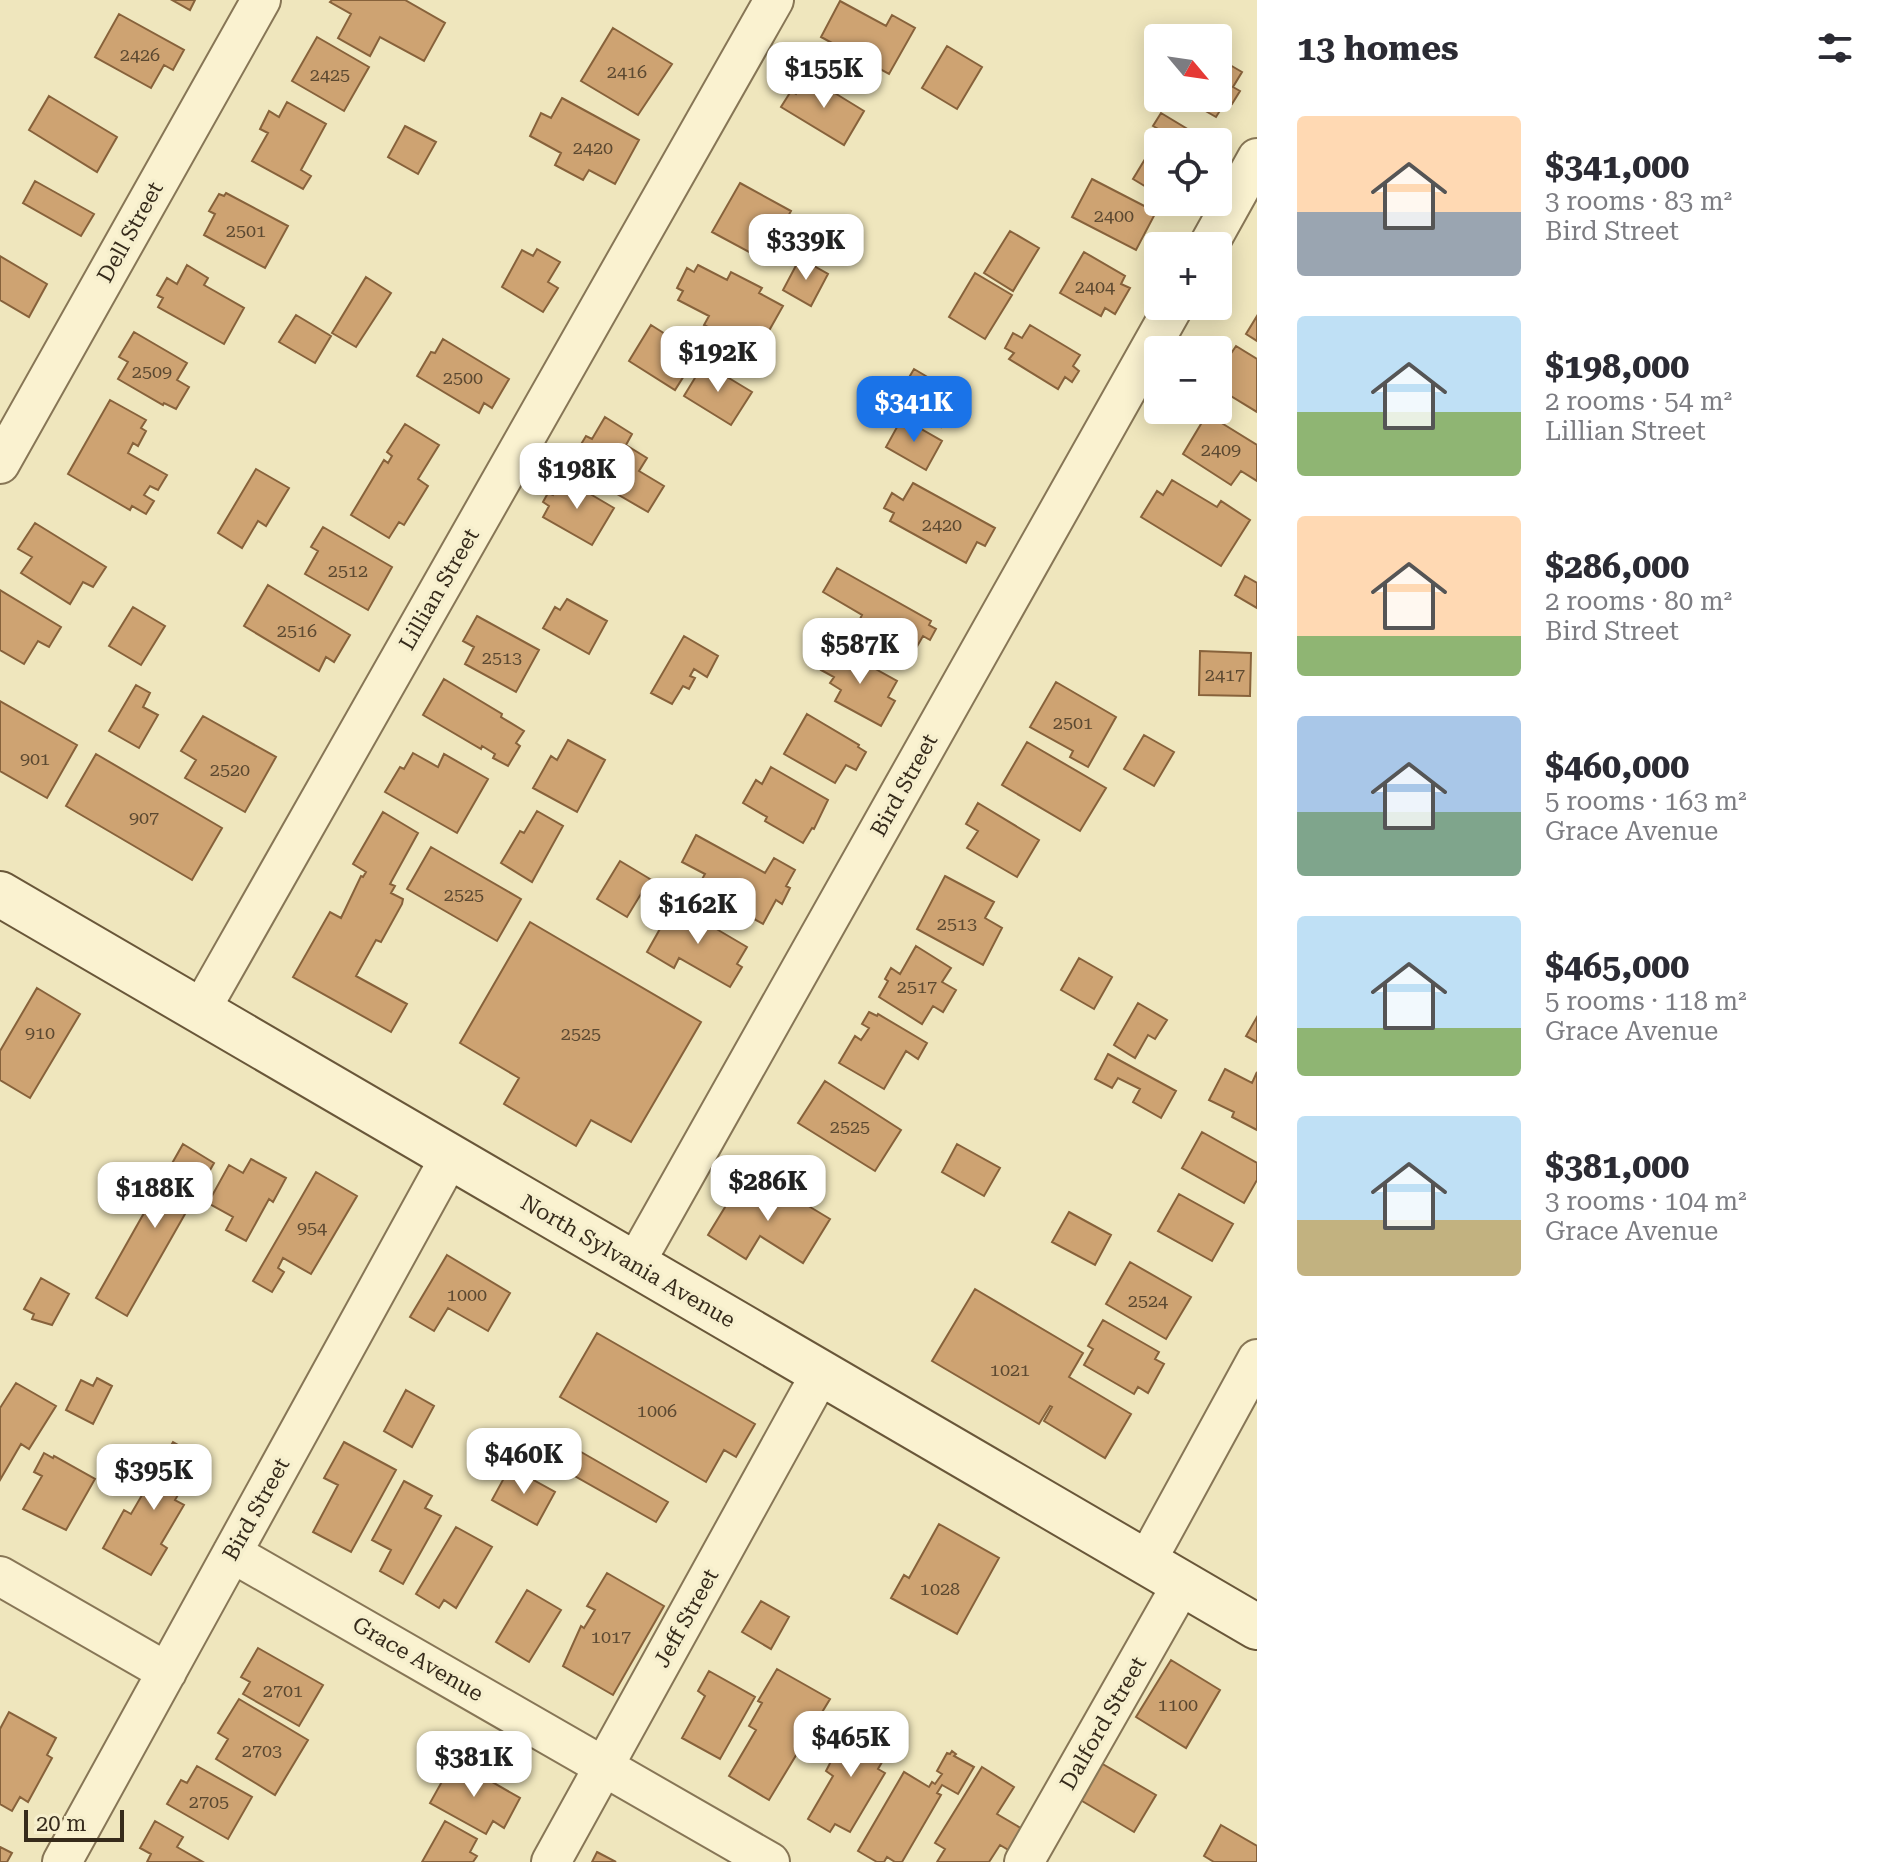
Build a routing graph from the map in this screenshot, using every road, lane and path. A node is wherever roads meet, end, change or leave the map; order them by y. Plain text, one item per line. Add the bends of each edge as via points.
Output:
1 (261, 0) edge
2 (774, 0) edge
3 (1257, 158) edge
4 (1216, 232) edge
5 (1166, 320) edge
6 (0, 464) edge
7 (0, 894) edge
8 (200, 1011) junction
9 (450, 1157) junction
10 (634, 1265) junction
11 (1257, 1359) edge
12 (821, 1373) junction
13 (232, 1553) junction
14 (1164, 1573) junction
15 (0, 1576) edge
16 (1257, 1627) edge
17 (167, 1672) junction
18 (604, 1766) junction
19 (62, 1862) edge
20 (551, 1862) edge
21 (770, 1862) edge
22 (1024, 1862) edge

1 - 6 street, Dell Street
2 - 8 street, Lillian Street
3 - 4 street
5 - 10 street, Bird Street
7 - 8 main road, North Sylvania Avenue
8 - 9 main road, North Sylvania Avenue
9 - 10 main road, North Sylvania Avenue
9 - 13 street, Bird Street
10 - 12 main road, North Sylvania Avenue
11 - 14 street, Dalford Street
12 - 14 main road, North Sylvania Avenue
12 - 18 street, Jeff Street
13 - 17 street, Bird Street
13 - 18 street, Grace Avenue
14 - 16 main road, North Sylvania Avenue
14 - 22 street, Dalford Street
15 - 17 street
17 - 19 street, Bird Street
18 - 20 street, Jeff Street
18 - 21 street, Grace Avenue

